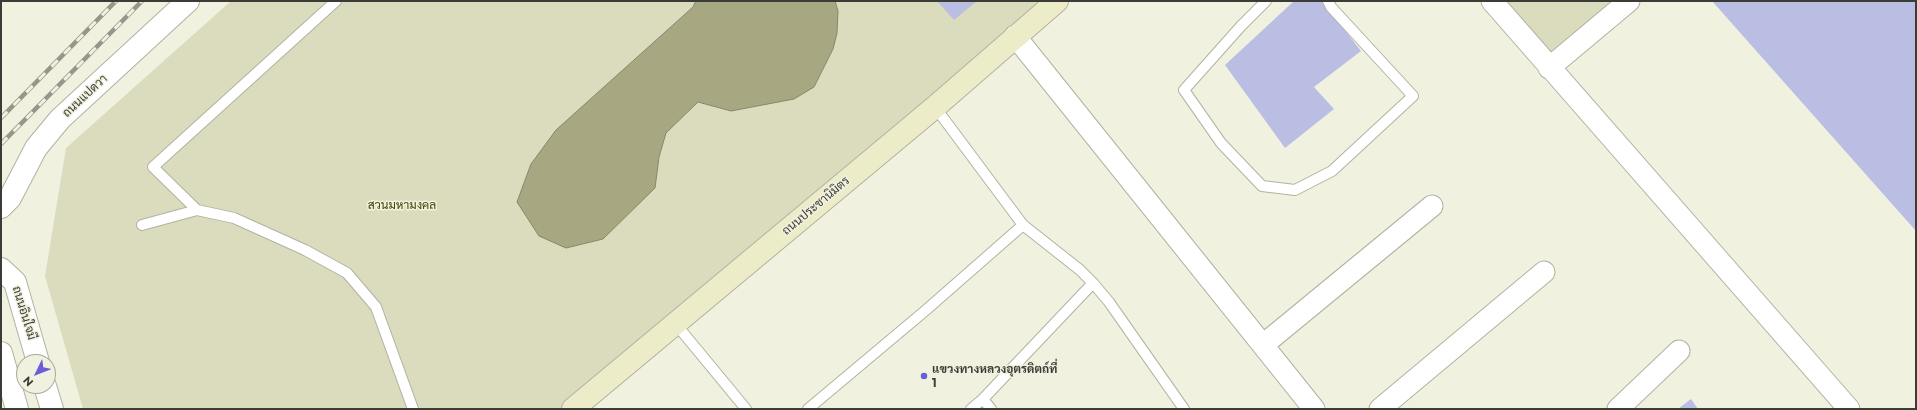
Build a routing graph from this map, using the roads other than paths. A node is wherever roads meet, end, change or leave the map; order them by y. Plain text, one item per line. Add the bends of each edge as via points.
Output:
1 (188, 1) edge
2 (336, 1) edge
3 (1057, 1) edge
4 (1266, 1) edge
5 (1328, 1) edge
6 (1492, 1) edge
7 (1629, 1) edge
8 (1015, 36) junction
9 (1549, 68) junction
10 (935, 107) junction
11 (3, 203) edge
12 (1432, 206) dead end
13 (197, 210) junction
14 (142, 225) dead end
15 (1022, 225) junction
16 (1, 269) edge
17 (1544, 272) dead end
18 (1093, 283) junction
19 (675, 323) junction
20 (1263, 345) junction
21 (1679, 351) dead end
22 (1, 353) edge
23 (36, 354) edge
24 (47, 394) edge
25 (983, 399) junction
26 (17, 409) edge
27 (52, 409) edge
28 (413, 409) edge
29 (573, 409) edge
30 (746, 409) edge
31 (808, 409) edge
32 (971, 409) edge
33 (991, 409) edge
34 (1184, 409) edge
35 (1314, 409) edge
36 (1380, 409) edge
37 (1618, 409) edge
38 (1849, 409) edge

1 - 11 street, ถนนแปดวา via 60,119 36,148 20,179
2 - 13 lane via 152,168
3 - 8 main road, ถนนประชานิมิตร
4 - 5 lane via 1184,90 1221,143 1262,186 1295,190 1332,171 1413,96
6 - 9 street
7 - 9 street
8 - 10 main road, ถนนประชานิมิตร
8 - 20 street
9 - 38 street
10 - 15 lane
10 - 19 main road, ถนนประชานิมิตร
12 - 20 street
13 - 14 lane
13 - 28 lane via 234,218 305,250 347,273 376,307
15 - 18 lane
15 - 31 lane
16 - 23 street, ถนนอินใจมี via 15,282
17 - 36 street
18 - 25 lane
18 - 34 lane
19 - 29 main road, ถนนประชานิมิตร
19 - 30 lane
20 - 35 street
21 - 37 street
22 - 26 street
24 - 27 street
25 - 32 lane
25 - 33 lane

